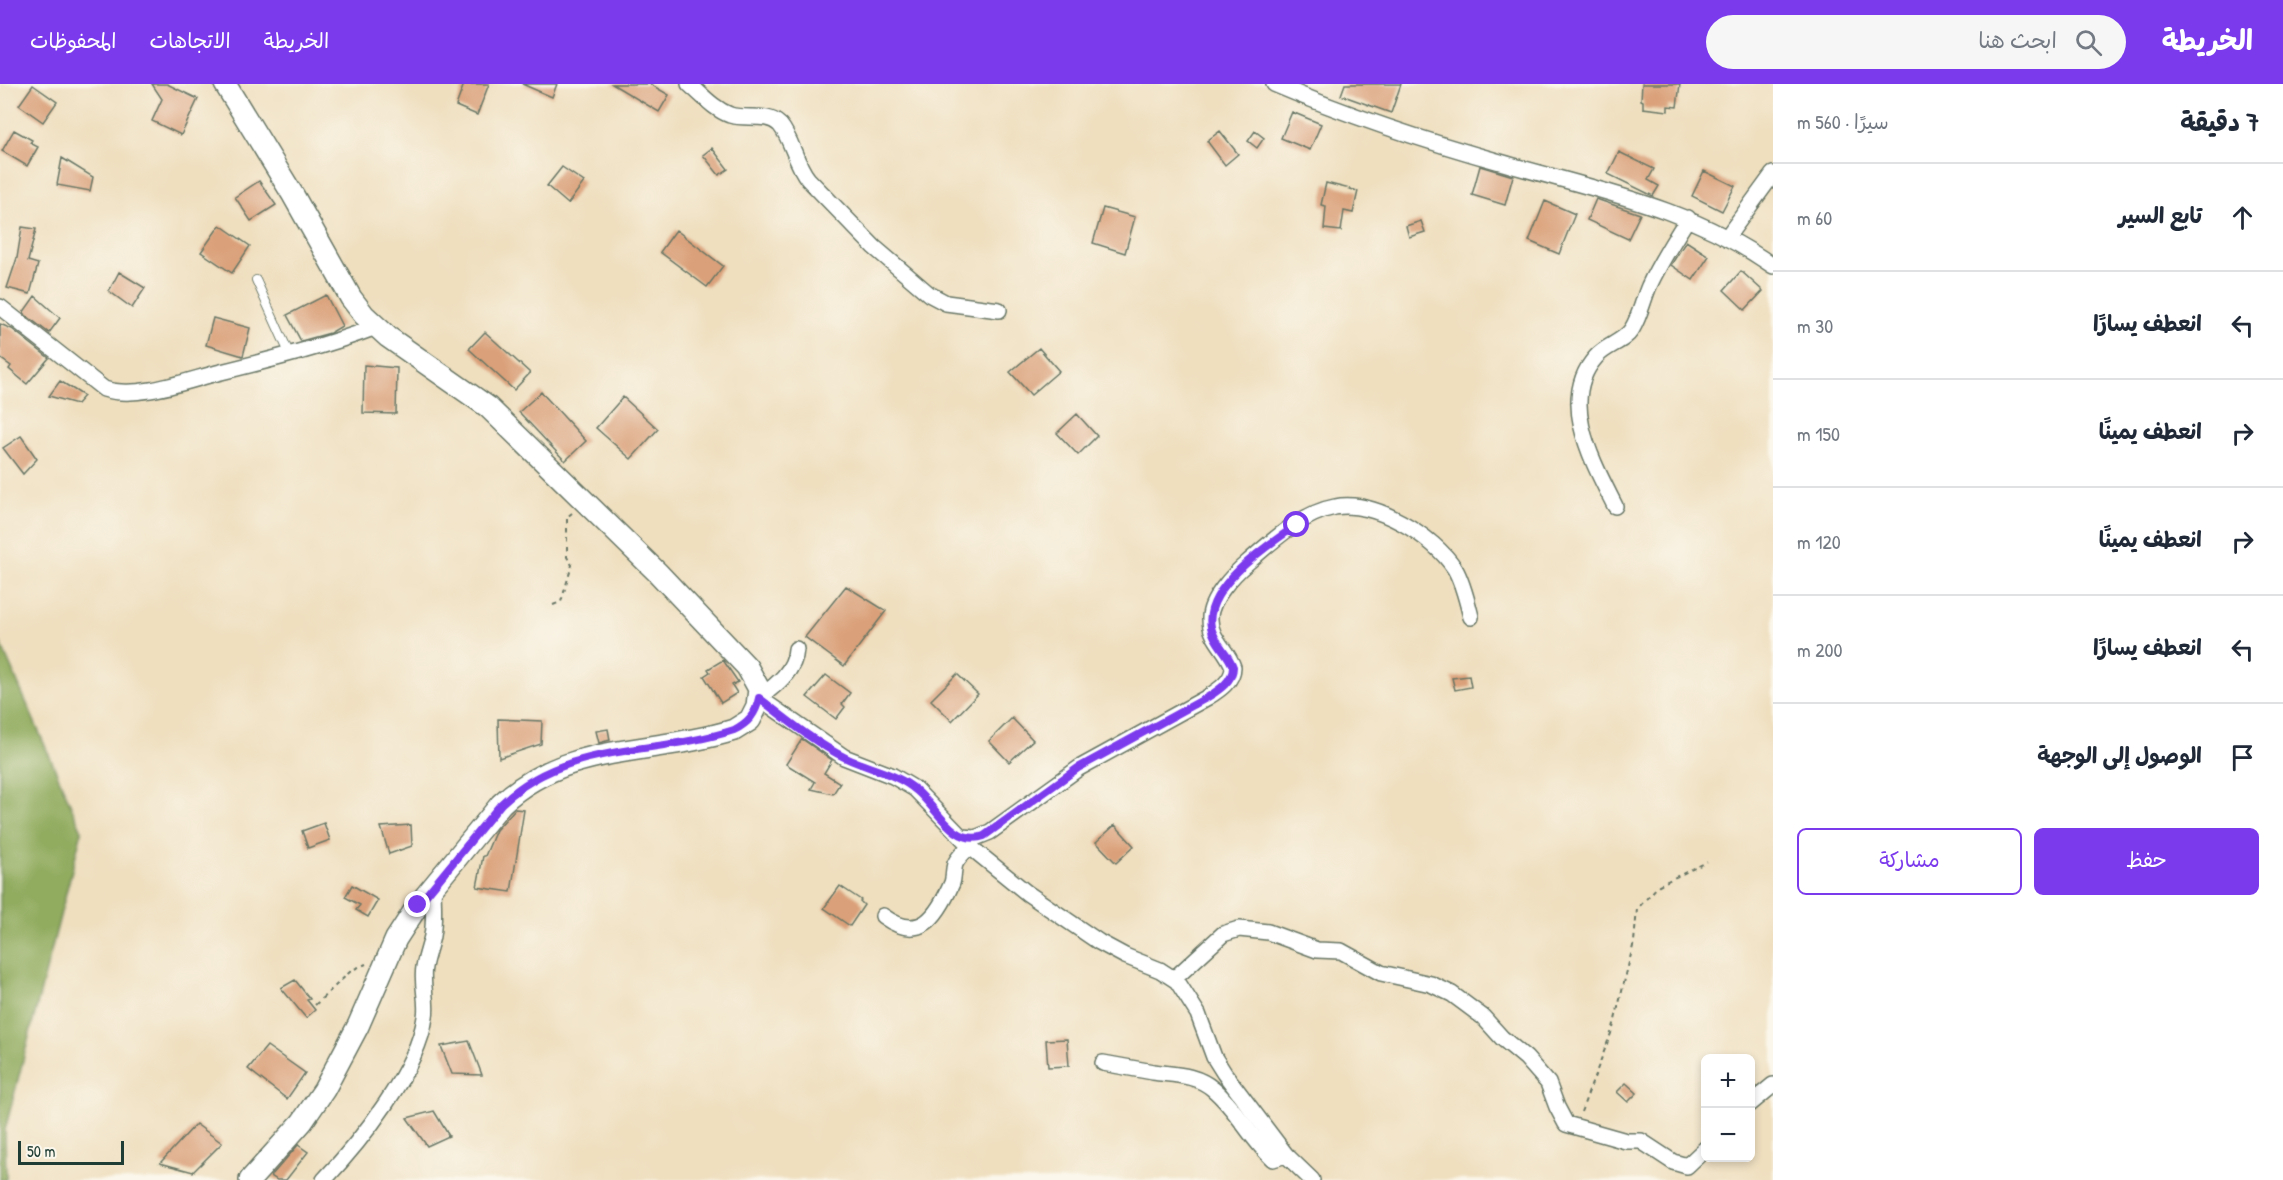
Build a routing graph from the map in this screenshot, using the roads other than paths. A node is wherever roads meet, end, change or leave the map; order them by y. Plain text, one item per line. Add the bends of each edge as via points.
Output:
1 (225, 84) edge
2 (689, 84) edge
3 (1274, 84) edge
4 (1773, 174) edge
5 (1688, 218) junction
6 (1727, 237) junction
7 (1773, 266) edge
8 (256, 280) dead end
9 (0, 307) edge
10 (999, 310) dead end
11 (376, 327) junction
12 (290, 355) junction
13 (1615, 507) dead end
14 (1471, 617) dead end
15 (796, 649) dead end
16 (759, 698) junction
17 (966, 841) junction
18 (433, 885) junction
19 (883, 916) dead end
20 (1174, 979) junction
21 (1103, 1063) dead end
22 (1773, 1084) edge
23 (1755, 1100) edge
24 (1701, 1153) edge
25 (1286, 1155) junction
26 (250, 1180) edge
27 (324, 1180) edge
28 (1312, 1180) edge

1 - 11 street via 351,298
2 - 10 street via 730,114 769,119 779,125 808,179 886,259 929,294 946,303
3 - 5 street via 1419,137
4 - 6 street
5 - 6 street
5 - 13 street via 1656,271 1632,330 1597,356 1582,383 1581,427
6 - 7 street
8 - 12 lane
9 - 12 street via 104,389 112,391 165,386
11 - 12 street
11 - 16 street via 488,406 747,667 759,689
14 - 17 street via 1460,580 1449,562 1400,521 1352,506 1312,515 1240,569 1214,603 1209,618 1212,630 1233,667 1224,686 1078,768 990,832
15 - 16 street via 795,661 786,674
16 - 17 street via 844,757 915,789
16 - 18 street via 750,720 734,730 578,760 532,778 501,804
17 - 19 street via 952,882 932,917 906,928
17 - 20 street via 1019,887 1099,942
18 - 26 street via 396,939 358,1026 324,1090 302,1122
18 - 27 street via 432,938 423,980 425,1016 419,1040 405,1071 376,1116
20 - 24 street via 1223,934 1239,928 1268,932 1317,950 1341,951 1381,973 1431,984 1484,1017 1548,1083 1566,1125 1626,1141 1641,1141 1673,1162 1687,1166
20 - 25 street via 1198,1014 1214,1057
21 - 25 street via 1197,1079 1234,1111 1273,1159
22 - 23 street
25 - 28 street

